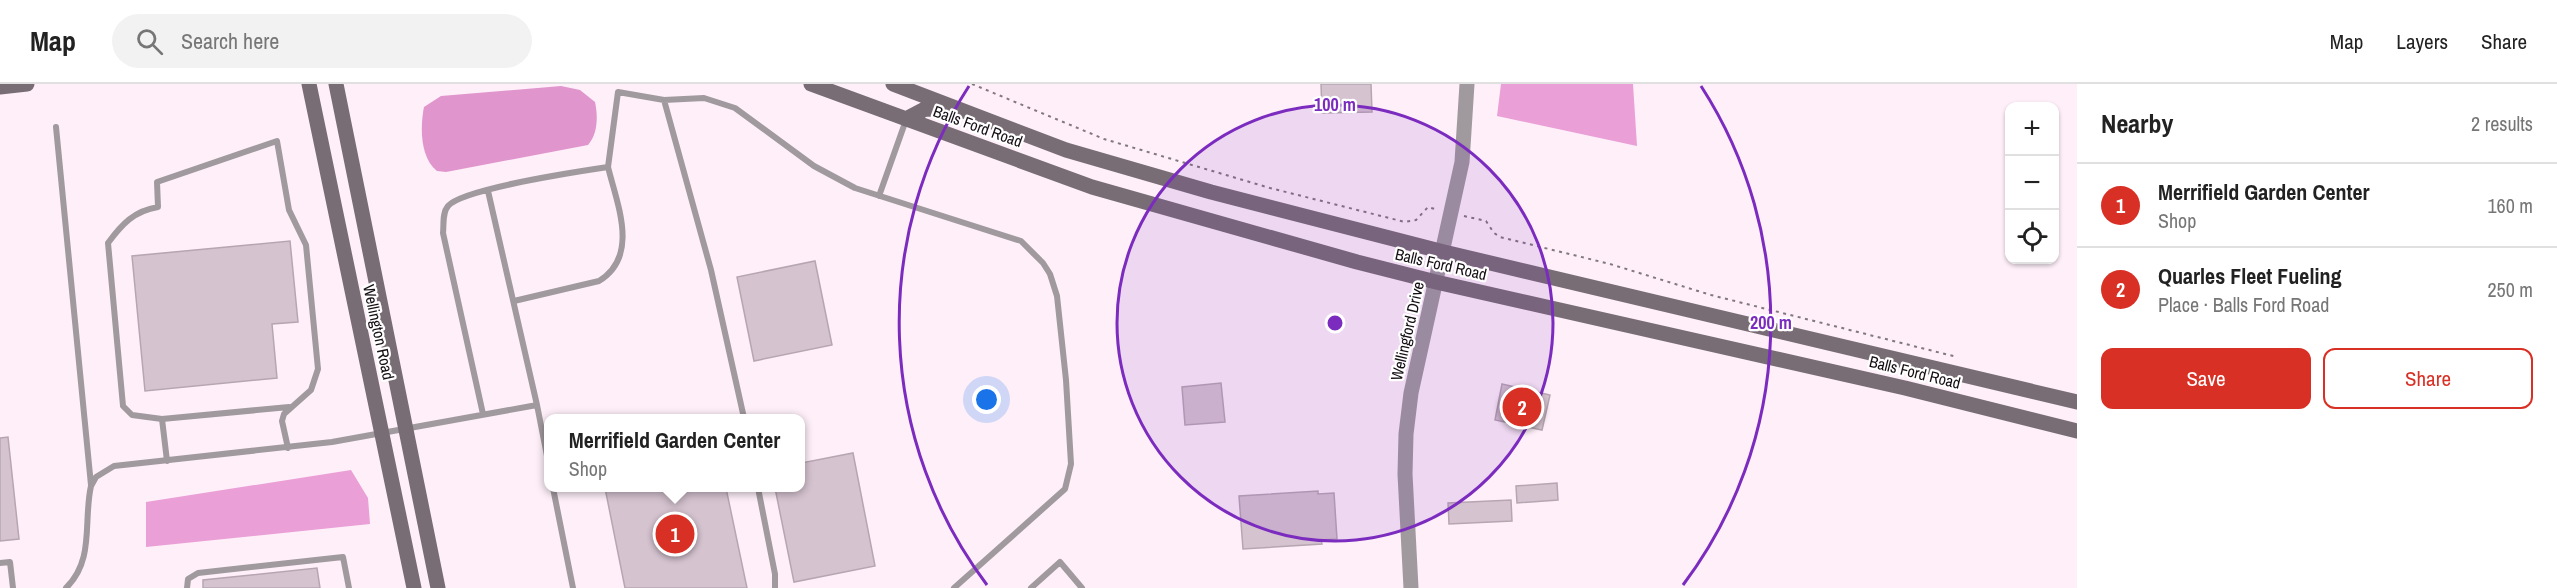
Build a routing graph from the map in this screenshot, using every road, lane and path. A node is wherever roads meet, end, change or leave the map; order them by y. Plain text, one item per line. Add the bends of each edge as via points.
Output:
1 (27, 84) edge
2 (309, 84) edge
3 (336, 84) edge
4 (811, 84) edge
5 (893, 84) edge
6 (972, 84) edge
7 (1467, 84) edge
8 (0, 87) edge
9 (664, 100) junction
10 (963, 111) junction
11 (906, 119) junction
12 (56, 127) dead end
13 (608, 167) junction
14 (488, 191) junction
15 (879, 196) junction
16 (1437, 210) dead end
17 (1476, 219) dead end
18 (1444, 252) junction
19 (1437, 282) junction
20 (514, 301) junction
21 (1963, 358) dead end
22 (2077, 402) edge
23 (537, 405) junction
24 (289, 407) junction
25 (483, 414) junction
26 (743, 414) edge
27 (162, 419) junction
28 (406, 428) junction
29 (2077, 431) edge
30 (382, 433) junction
31 (544, 441) edge
32 (288, 448) junction
33 (166, 461) junction
34 (91, 486) junction
35 (554, 492) edge
36 (759, 492) edge
37 (0, 563) edge
38 (413, 585) edge
39 (13, 588) edge
40 (66, 588) edge
41 (187, 588) edge
42 (349, 588) edge
43 (438, 588) edge
44 (573, 588) edge
45 (775, 588) edge
46 (954, 588) edge
47 (1031, 588) edge
48 (1082, 588) edge
49 (1411, 588) edge

1 - 8 main road
2 - 30 main road, Wellington Road
3 - 28 main road, Wellington Road
4 - 11 main road, Balls Ford Road
5 - 10 main road, Balls Ford Road
6 - 16 path via 1104,139 1310,199 1405,222 1419,218 1428,207
7 - 18 street, Wellingford Drive via 1462,162
9 - 13 lane via 618,92
9 - 15 lane via 704,98 735,108 814,166
9 - 26 lane via 711,270
10 - 11 main road via 925,109
10 - 18 main road, Balls Ford Road via 1136,172
11 - 15 lane
11 - 19 main road, Balls Ford Road via 1092,187
12 - 34 lane
13 - 14 lane via 552,175
13 - 20 lane via 624,241 618,262 599,281
14 - 20 lane
14 - 25 lane via 461,197 448,206 443,232
15 - 46 lane via 1021,242 1043,263 1057,296 1071,464 1065,489
17 - 21 path via 1486,221 1500,237
18 - 19 street, Wellingford Drive
18 - 22 main road, Balls Ford Road
19 - 29 main road, Balls Ford Road
19 - 49 street, Wellingford Drive via 1411,393 1406,434 1404,474
20 - 23 lane
23 - 25 lane
23 - 31 lane
24 - 27 lane
24 - 27 lane via 311,390 318,369 306,245 289,210 277,141 157,182 158,207 142,209 108,243 123,406 132,415
24 - 32 lane via 282,421
25 - 28 lane
27 - 33 lane
28 - 30 lane
28 - 43 main road, Wellington Road
30 - 32 lane
30 - 38 main road, Wellington Road
32 - 33 lane
33 - 34 lane via 114,466 104,470
34 - 40 lane via 86,555
35 - 44 lane
36 - 45 lane
37 - 39 lane via 10,562
41 - 42 lane via 188,579 198,573 343,557
47 - 48 lane via 1060,562

